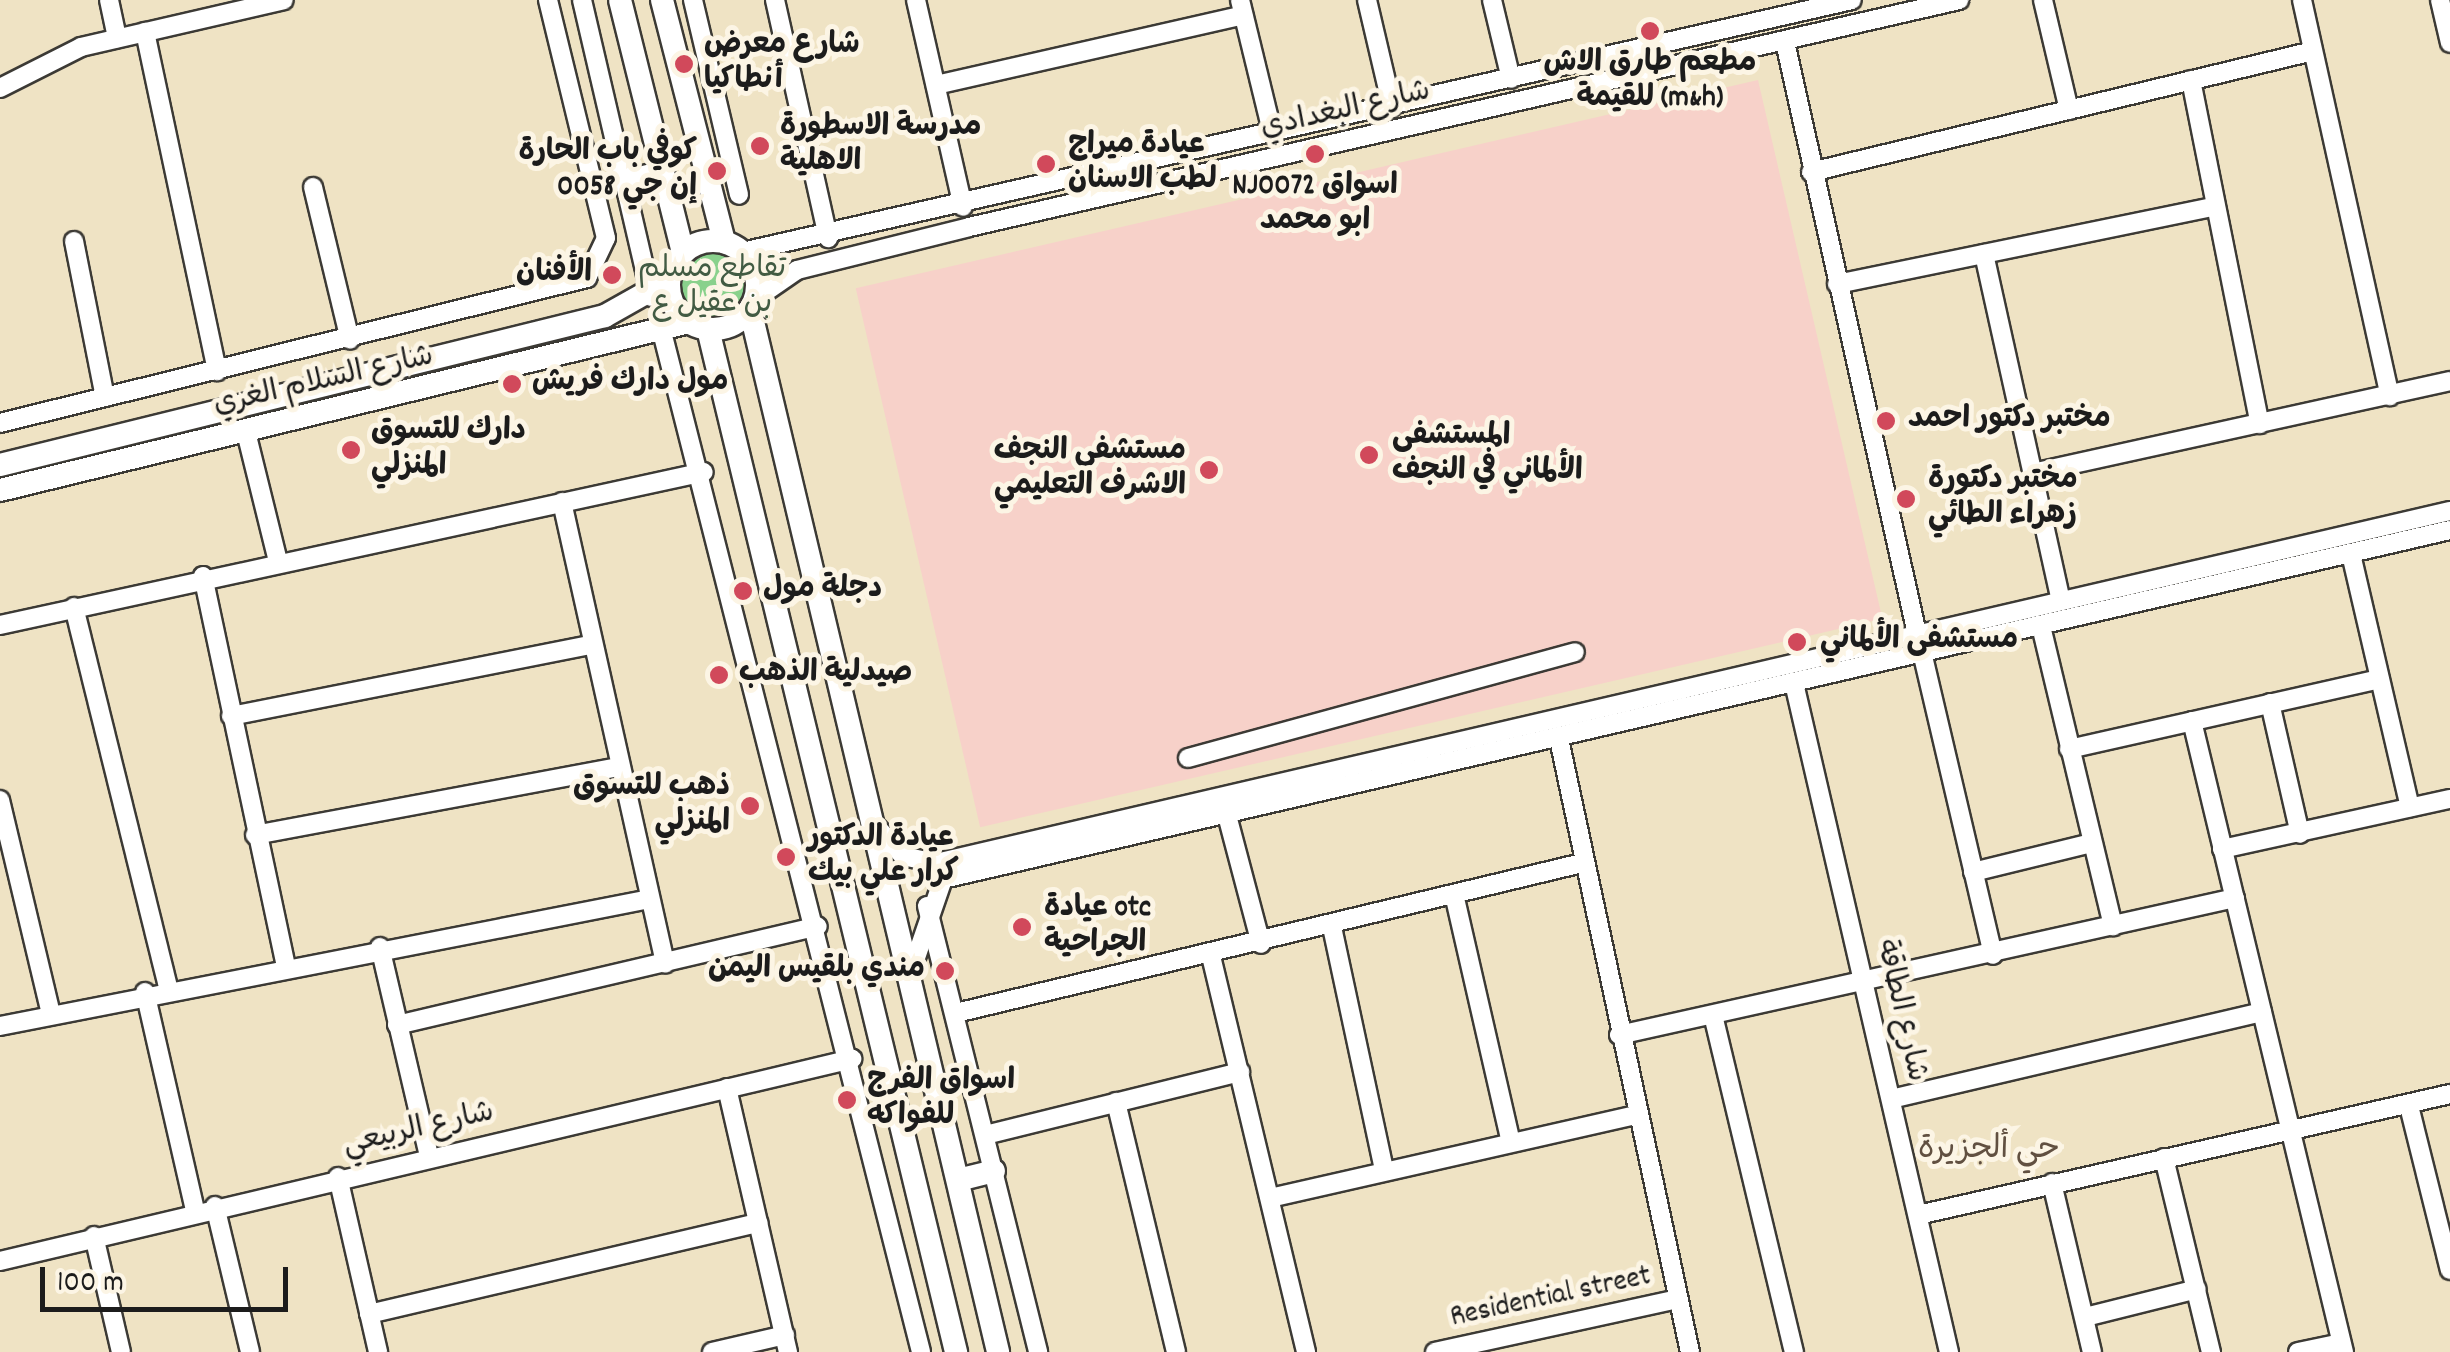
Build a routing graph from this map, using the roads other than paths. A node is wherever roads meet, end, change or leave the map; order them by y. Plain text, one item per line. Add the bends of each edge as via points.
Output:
1 (109, 0) edge
2 (284, 0) edge
3 (548, 0) edge
4 (582, 0) edge
5 (620, 0) edge
6 (662, 0) edge
7 (693, 0) edge
8 (775, 0) edge
9 (916, 0) edge
10 (1367, 0) edge
11 (1492, 0) edge
12 (1852, 0) edge
13 (2043, 0) edge
14 (2302, 0) edge
15 (2440, 0) edge
16 (1952, 1) edge
17 (1924, 4) edge
18 (1242, 8) edge
19 (145, 32) junction
20 (117, 38) junction
21 (1784, 42) junction
22 (2450, 43) edge
23 (2313, 51) junction
24 (1511, 79) junction
25 (2191, 80) junction
26 (936, 85) junction
27 (0, 88) edge
28 (1392, 107) junction
29 (2069, 110) junction
30 (1274, 134) junction
31 (1174, 158) junction
32 (1134, 167) junction
33 (663, 172) junction
34 (1811, 172) junction
35 (1179, 179) junction
36 (624, 182) junction
37 (313, 187) dead end
38 (1139, 188) junction
39 (739, 195) dead end
40 (964, 206) junction
41 (2213, 207) junction
42 (828, 238) junction
43 (74, 240) dead end
44 (733, 247) junction
45 (683, 253) junction
46 (1984, 254) junction
47 (669, 280) junction
48 (1837, 284) junction
49 (651, 297) junction
50 (752, 304) junction
51 (698, 326) junction
52 (660, 328) junction
53 (350, 340) junction
54 (218, 372) junction
55 (2450, 380) edge
56 (2390, 396) junction
57 (105, 397) junction
58 (0, 422) edge
59 (2260, 424) junction
60 (246, 432) junction
61 (0, 464) edge
62 (704, 472) junction
63 (2032, 472) junction
64 (0, 490) edge
65 (562, 502) junction
66 (2450, 511) edge
67 (2450, 530) edge
68 (2296, 546) junction
69 (2270, 552) junction
70 (2351, 554) junction
71 (278, 560) junction
72 (2300, 566) junction
73 (2273, 572) junction
74 (203, 576) junction
75 (2061, 600) junction
76 (74, 607) junction
77 (0, 625) edge
78 (2041, 626) junction
79 (1919, 643) junction
80 (593, 644) junction
81 (1575, 652) dead end
82 (2379, 679) junction
83 (1794, 683) junction
84 (2270, 703) junction
85 (230, 716) junction
86 (2192, 720) junction
87 (1559, 738) junction
88 (2069, 749) junction
89 (1188, 758) dead end
90 (620, 767) junction
91 (2450, 799) edge
92 (0, 800) edge
93 (2410, 807) junction
94 (1228, 819) junction
95 (875, 825) junction
96 (2300, 834) junction
97 (255, 835) junction
98 (2092, 843) junction
99 (2222, 850) junction
100 (1027, 852) junction
101 (1582, 862) junction
102 (1974, 872) junction
103 (1454, 894) junction
104 (2235, 898) junction
105 (650, 899) junction
106 (927, 906) junction
107 (818, 926) junction
108 (1332, 927) junction
109 (2113, 927) junction
110 (1261, 944) junction
111 (380, 947) junction
112 (1993, 955) junction
113 (1211, 956) junction
114 (664, 964) junction
115 (286, 966) junction
116 (911, 972) junction
117 (1863, 978) junction
118 (169, 991) junction
119 (145, 992) junction
120 (2262, 1012) junction
121 (956, 1013) junction
122 (51, 1014) junction
123 (1712, 1015) junction
124 (0, 1026) edge
125 (398, 1026) junction
126 (1619, 1035) junction
127 (852, 1059) junction
128 (1240, 1072) junction
129 (726, 1088) junction
130 (2450, 1094) edge
131 (1891, 1099) junction
132 (1116, 1102) junction
133 (2409, 1106) junction
134 (1636, 1115) junction
135 (2290, 1128) junction
136 (985, 1135) junction
137 (1511, 1143) junction
138 (430, 1156) junction
139 (2164, 1158) junction
140 (1384, 1170) junction
141 (994, 1172) junction
142 (338, 1178) junction
143 (958, 1180) junction
144 (2052, 1183) junction
145 (1270, 1198) junction
146 (215, 1206) junction
147 (195, 1211) junction
148 (1918, 1214) junction
149 (758, 1223) junction
150 (94, 1236) junction
151 (0, 1260) edge
152 (2450, 1270) edge
153 (2196, 1289) junction
154 (1678, 1299) junction
155 (988, 1310) junction
156 (369, 1314) junction
157 (2084, 1317) junction
158 (949, 1323) junction
159 (787, 1344) edge
160 (2342, 1347) edge
161 (121, 1352) edge
162 (250, 1352) edge
163 (378, 1352) edge
164 (712, 1352) edge
165 (922, 1352) edge
166 (956, 1352) edge
167 (998, 1352) edge
168 (1038, 1352) edge
169 (1176, 1352) edge
170 (1306, 1352) edge
171 (1435, 1352) edge
172 (1690, 1352) edge
173 (1794, 1352) edge
174 (1949, 1352) edge
175 (2092, 1352) edge
176 (2212, 1352) edge
177 (2298, 1352) edge

1 - 20 street
2 - 19 street
3 - 53 street via 604,231 602,261 580,281
4 - 36 street
5 - 33 main road
6 - 44 main road
7 - 39 street
8 - 42 street
9 - 26 street
10 - 28 street
11 - 24 street
12 - 24 street, شارع البغدادي
13 - 29 street
14 - 23 street
15 - 22 street
16 - 17 street, شارع البغدادي
17 - 21 street, شارع البغدادي
18 - 26 street
18 - 30 street
19 - 20 street
19 - 54 street
20 - 27 street
21 - 34 street
21 - 35 street, شارع البغدادي
23 - 25 street
23 - 56 street
24 - 28 street, شارع البغدادي
25 - 29 street
25 - 41 street
26 - 40 street
28 - 30 street, شارع البغدادي
29 - 34 street
30 - 31 street, شارع البغدادي
31 - 32 street, شارع البغدادي
31 - 35 street
32 - 38 street
32 - 40 street, شارع البغدادي
33 - 36 main road
33 - 45 main road
34 - 48 street
35 - 38 street, شارع البغدادي
36 - 49 street
37 - 53 street
38 - 50 street, شارع البغدادي via 798,270
40 - 42 street, شارع البغدادي
41 - 46 street
41 - 59 street
42 - 44 street, شارع البغدادي
43 - 57 street
44 - 45 main road
44 - 50 main road
45 - 47 main road
46 - 48 street
46 - 63 street
47 - 49 main road
47 - 51 main road
48 - 79 street
49 - 52 main road
49 - 61 main road, شارع السلام الغري
50 - 51 main road
50 - 95 main road
51 - 52 main road, شارع السلام الغري
51 - 158 main road
52 - 60 main road, شارع السلام الغري
52 - 62 street
53 - 54 street
54 - 57 street
55 - 56 street
56 - 59 street
57 - 58 street
59 - 63 street
60 - 64 main road, شارع السلام الغري
60 - 71 street
62 - 65 street
62 - 107 street
63 - 75 street
65 - 71 street
65 - 80 street
66 - 68 street
67 - 70 street
68 - 69 street
68 - 72 street
69 - 73 street
69 - 75 street
70 - 72 street
70 - 82 street
71 - 74 street
72 - 73 street
73 - 78 street
74 - 76 street
74 - 85 street
75 - 79 street
76 - 77 street
76 - 118 street
78 - 79 street
78 - 88 street
79 - 83 street
79 - 100 street
79 - 102 street
80 - 85 street
80 - 90 street
81 - 89 street
82 - 84 street
82 - 93 street
83 - 87 street
83 - 117 street, شارع الطاقة
84 - 86 street
84 - 96 street
85 - 97 street
86 - 88 street
86 - 99 street
87 - 94 street
87 - 101 street
88 - 98 street
90 - 97 street
90 - 105 street
91 - 93 street
92 - 122 street
93 - 96 street
94 - 100 street
94 - 110 street
95 - 100 street via 904,856 925,864
95 - 116 main road
96 - 99 street
97 - 115 street
98 - 102 street
98 - 109 street
99 - 104 street
100 - 106 street via 943,879
101 - 103 street
101 - 126 street
102 - 112 street
103 - 108 street
103 - 137 street
104 - 109 street
104 - 120 street
105 - 111 street
105 - 114 street
106 - 116 street
106 - 121 street
107 - 114 street
107 - 127 street
108 - 110 street
108 - 140 street
109 - 112 street
110 - 113 street
111 - 115 street
111 - 125 street
112 - 117 street
113 - 121 street
113 - 128 street
114 - 125 street
115 - 118 street
116 - 143 main road
117 - 123 street
117 - 131 street, شارع الطاقة
118 - 119 street
119 - 122 street
119 - 147 street
120 - 131 street
120 - 135 street
121 - 136 street
122 - 124 street
123 - 126 street
123 - 173 street
125 - 138 street
126 - 134 street
127 - 129 street, شارع الربيعي
127 - 165 street
128 - 132 street
128 - 145 street
129 - 138 street, شارع الربيعي
129 - 149 street
130 - 133 street
131 - 148 street, شارع الطاقة
132 - 136 street
132 - 169 street
133 - 135 street
133 - 152 street
134 - 137 street
134 - 154 street
135 - 139 street
135 - 160 street
136 - 141 street
137 - 140 street
138 - 142 street, شارع الربيعي
139 - 144 street
139 - 153 street
140 - 145 street
141 - 143 main road
141 - 168 street
142 - 146 street, شارع الربيعي
142 - 156 street
143 - 155 main road
144 - 148 street
144 - 157 street
145 - 170 street
146 - 147 street, شارع الربيعي
146 - 162 street
147 - 150 street, شارع الربيعي
148 - 174 street, شارع الطاقة
149 - 156 street
149 - 159 street
150 - 151 street, شارع الربيعي
150 - 161 street
153 - 157 street
153 - 176 street
154 - 171 street, Residential street
154 - 172 street
155 - 158 main road via 970,1333
155 - 167 main road
156 - 163 street
157 - 175 street
158 - 166 main road
159 - 164 street
160 - 177 street

